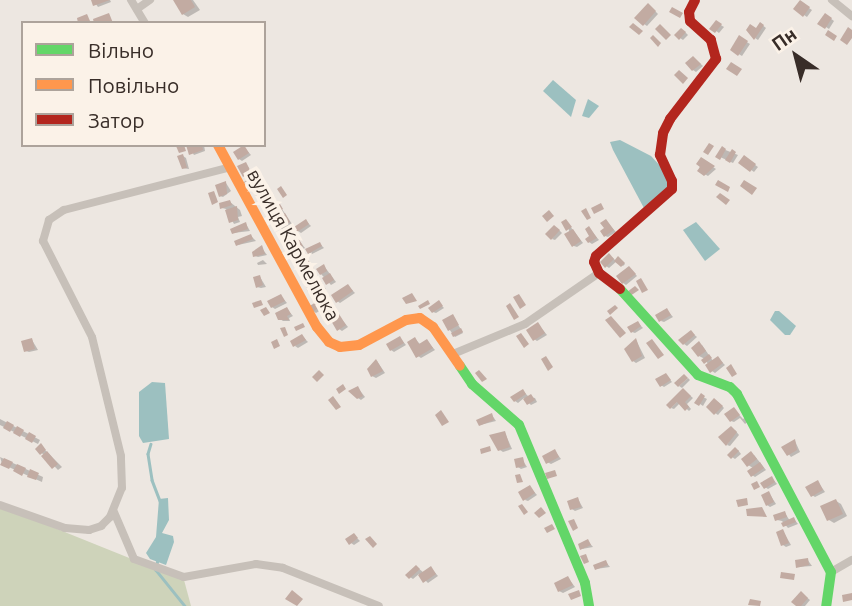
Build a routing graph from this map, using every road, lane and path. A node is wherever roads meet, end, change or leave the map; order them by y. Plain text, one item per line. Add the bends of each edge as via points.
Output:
1 (131, 0) edge
2 (150, 0) edge
3 (695, 0) edge
4 (832, 0) edge
5 (136, 9) junction
6 (852, 16) edge
7 (144, 21) edge
8 (219, 147) edge
9 (231, 167) junction
10 (599, 273) junction
11 (453, 354) junction
12 (0, 505) edge
13 (114, 512) junction
14 (852, 559) edge
15 (831, 572) junction
16 (379, 606) edge
17 (589, 606) edge
18 (826, 606) edge

1 - 5 street
2 - 5 street
3 - 10 street via 690,21 711,40 716,59 663,133 660,155 671,189 596,256
4 - 6 street
5 - 7 street
8 - 9 street, вулиця Кармелюка
9 - 11 street, вулиця Кармелюка via 329,342 340,347 359,345 406,320 420,318 433,327
9 - 13 street via 64,210 45,226 46,251 87,324 101,372 122,469
10 - 11 street via 525,324
10 - 15 street via 617,286 698,375 737,394
11 - 17 street, вулиця Кармелюка via 472,384 519,425 585,583
12 - 13 street via 82,530 101,526
13 - 16 street via 134,559 175,574 184,577 256,564 283,568
14 - 15 street
15 - 18 street

